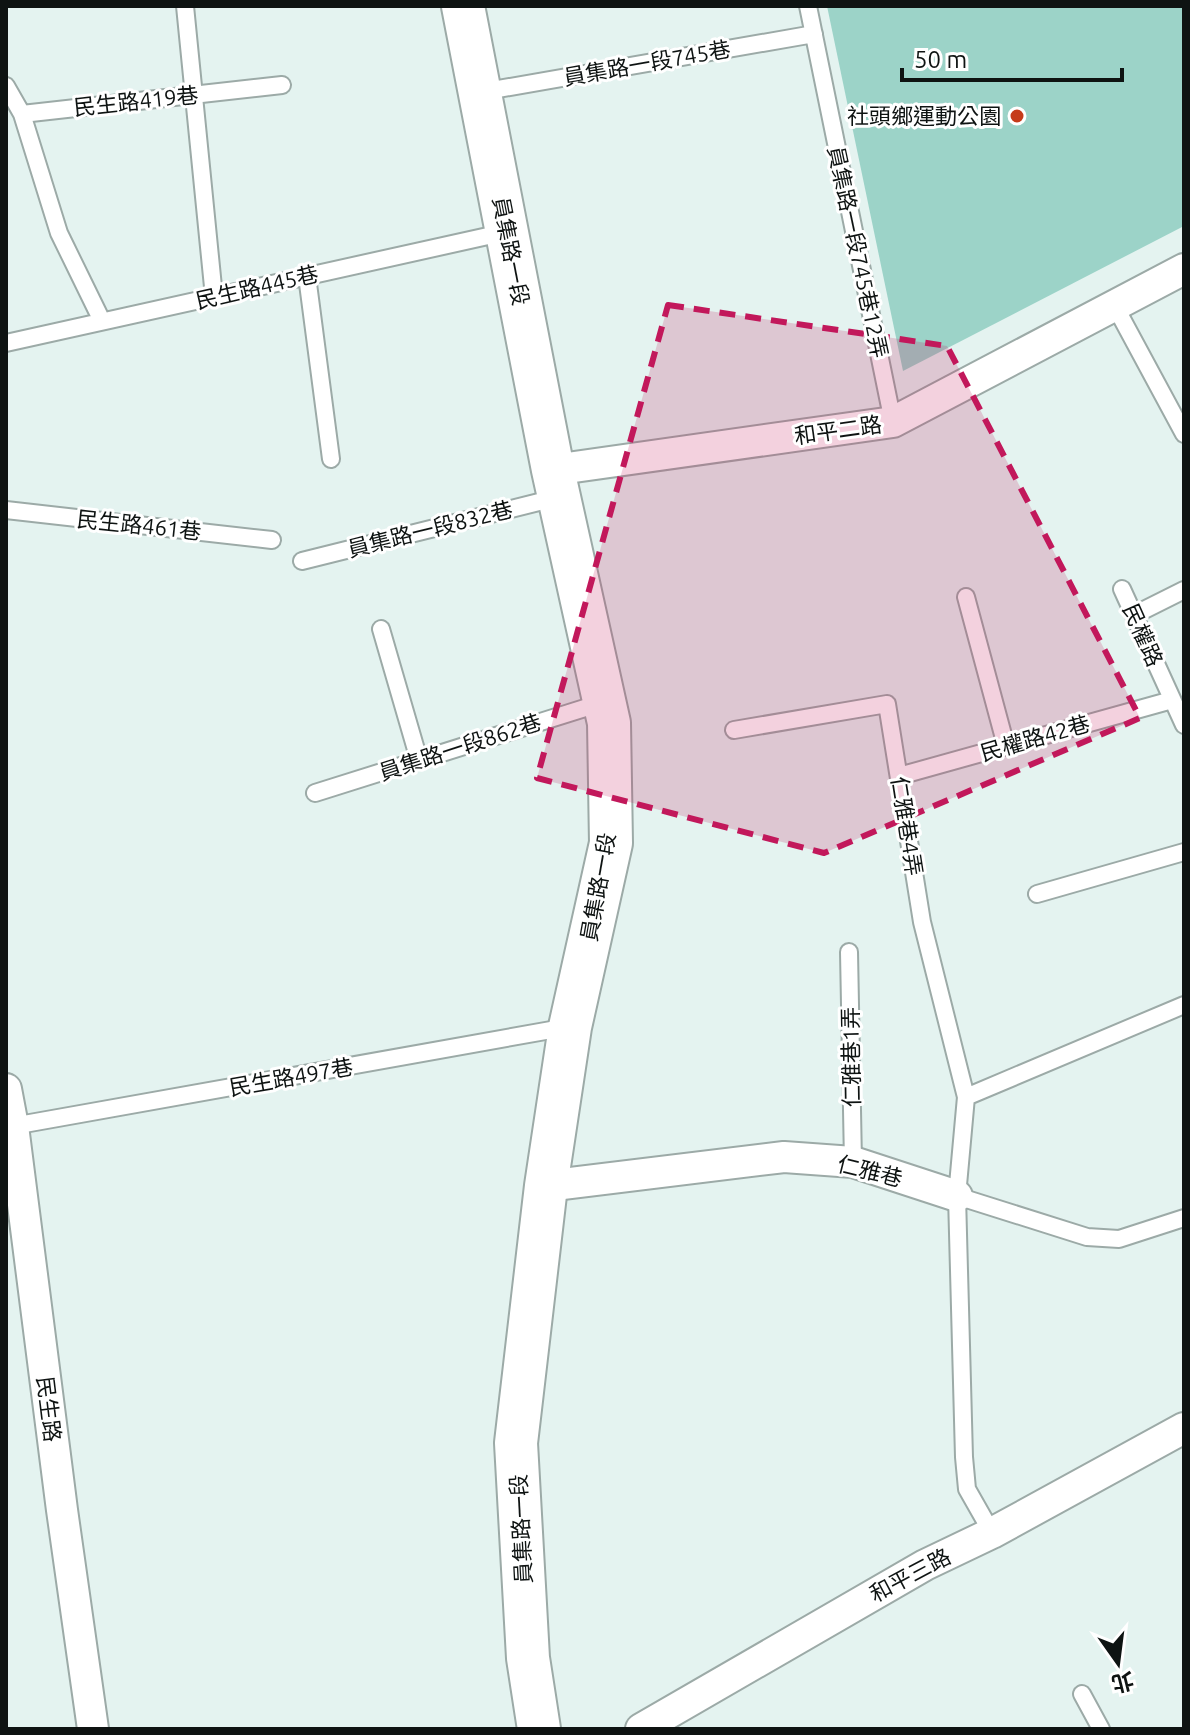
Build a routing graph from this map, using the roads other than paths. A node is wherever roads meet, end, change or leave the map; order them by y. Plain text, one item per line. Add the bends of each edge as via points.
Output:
1 (185, 6) edge
2 (463, 6) edge
3 (808, 6) edge
4 (814, 34) junction
5 (282, 85) dead end
6 (6, 86) edge
7 (480, 92) junction
8 (194, 94) junction
9 (22, 114) junction
10 (507, 232) junction
11 (1184, 269) edge
12 (307, 276) junction
13 (214, 297) junction
14 (1115, 306) junction
15 (102, 321) junction
16 (6, 343) edge
17 (893, 422) junction
18 (1184, 434) edge
19 (331, 459) dead end
20 (556, 484) junction
21 (6, 510) edge
22 (272, 540) dead end
23 (302, 561) dead end
24 (1122, 589) dead end
25 (1184, 590) edge
26 (966, 597) dead end
27 (1134, 615) junction
28 (381, 629) dead end
29 (1172, 700) junction
30 (604, 702) junction
31 (1184, 725) edge
32 (734, 730) dead end
33 (1006, 746) junction
34 (419, 760) junction
35 (899, 776) junction
36 (315, 793) dead end
37 (1184, 852) edge
38 (1037, 894) dead end
39 (849, 952) dead end
40 (1184, 1005) edge
41 (570, 1027) junction
42 (6, 1089) edge
43 (966, 1097) junction
44 (13, 1126) junction
45 (853, 1162) junction
46 (546, 1186) junction
47 (957, 1196) junction
48 (1184, 1218) edge
49 (1184, 1428) edge
50 (992, 1533) junction
51 (1082, 1694) dead end
52 (93, 1729) edge
53 (539, 1729) edge
54 (641, 1729) edge
55 (1101, 1729) edge

1 - 8 lane
2 - 7 street, 員集路一段
3 - 4 lane, 員集路一段745巷12弄
4 - 7 lane, 員集路一段745巷
4 - 17 lane, 員集路一段745巷12弄
5 - 8 lane, 民生路419巷
6 - 9 lane
7 - 10 street, 員集路一段
8 - 9 lane, 民生路419巷
8 - 13 lane
9 - 15 lane via 59,233
10 - 12 lane, 民生路445巷
10 - 20 street, 員集路一段
11 - 14 street, 和平二路
12 - 13 lane, 民生路445巷
12 - 19 lane
13 - 15 lane, 民生路445巷
14 - 17 street, 和平二路
14 - 18 lane
15 - 16 lane, 民生路445巷
17 - 20 street, 和平二路
20 - 23 lane, 員集路一段832巷
20 - 30 street, 員集路一段
21 - 22 lane, 民生路461巷
24 - 27 lane, 民權路
25 - 27 lane
26 - 33 lane
27 - 29 lane, 民權路
28 - 34 lane
29 - 31 lane, 民權路
29 - 33 lane, 民權路42巷
30 - 34 lane, 員集路一段862巷
30 - 41 street, 員集路一段 via 611,843
32 - 35 lane, 仁雅巷4弄 via 887,704
33 - 35 lane, 民權路42巷
34 - 36 lane, 員集路一段862巷
35 - 43 lane, 仁雅巷4弄 via 922,922
37 - 38 lane
39 - 45 lane, 仁雅巷1弄
40 - 43 lane
41 - 44 lane, 民生路497巷
41 - 46 street, 員集路一段
42 - 44 street, 民生路
43 - 47 lane, 仁雅巷4弄
44 - 52 street, 民生路
45 - 46 street, 仁雅巷 via 784,1157
45 - 47 street, 仁雅巷
46 - 53 street, 員集路一段 via 516,1443 528,1658
47 - 48 lane, 仁雅巷 via 1087,1237 1119,1239
47 - 50 lane, 仁雅巷4弄 via 967,1489
49 - 50 street, 和平三路
50 - 54 street, 和平三路 via 925,1565
51 - 55 lane

